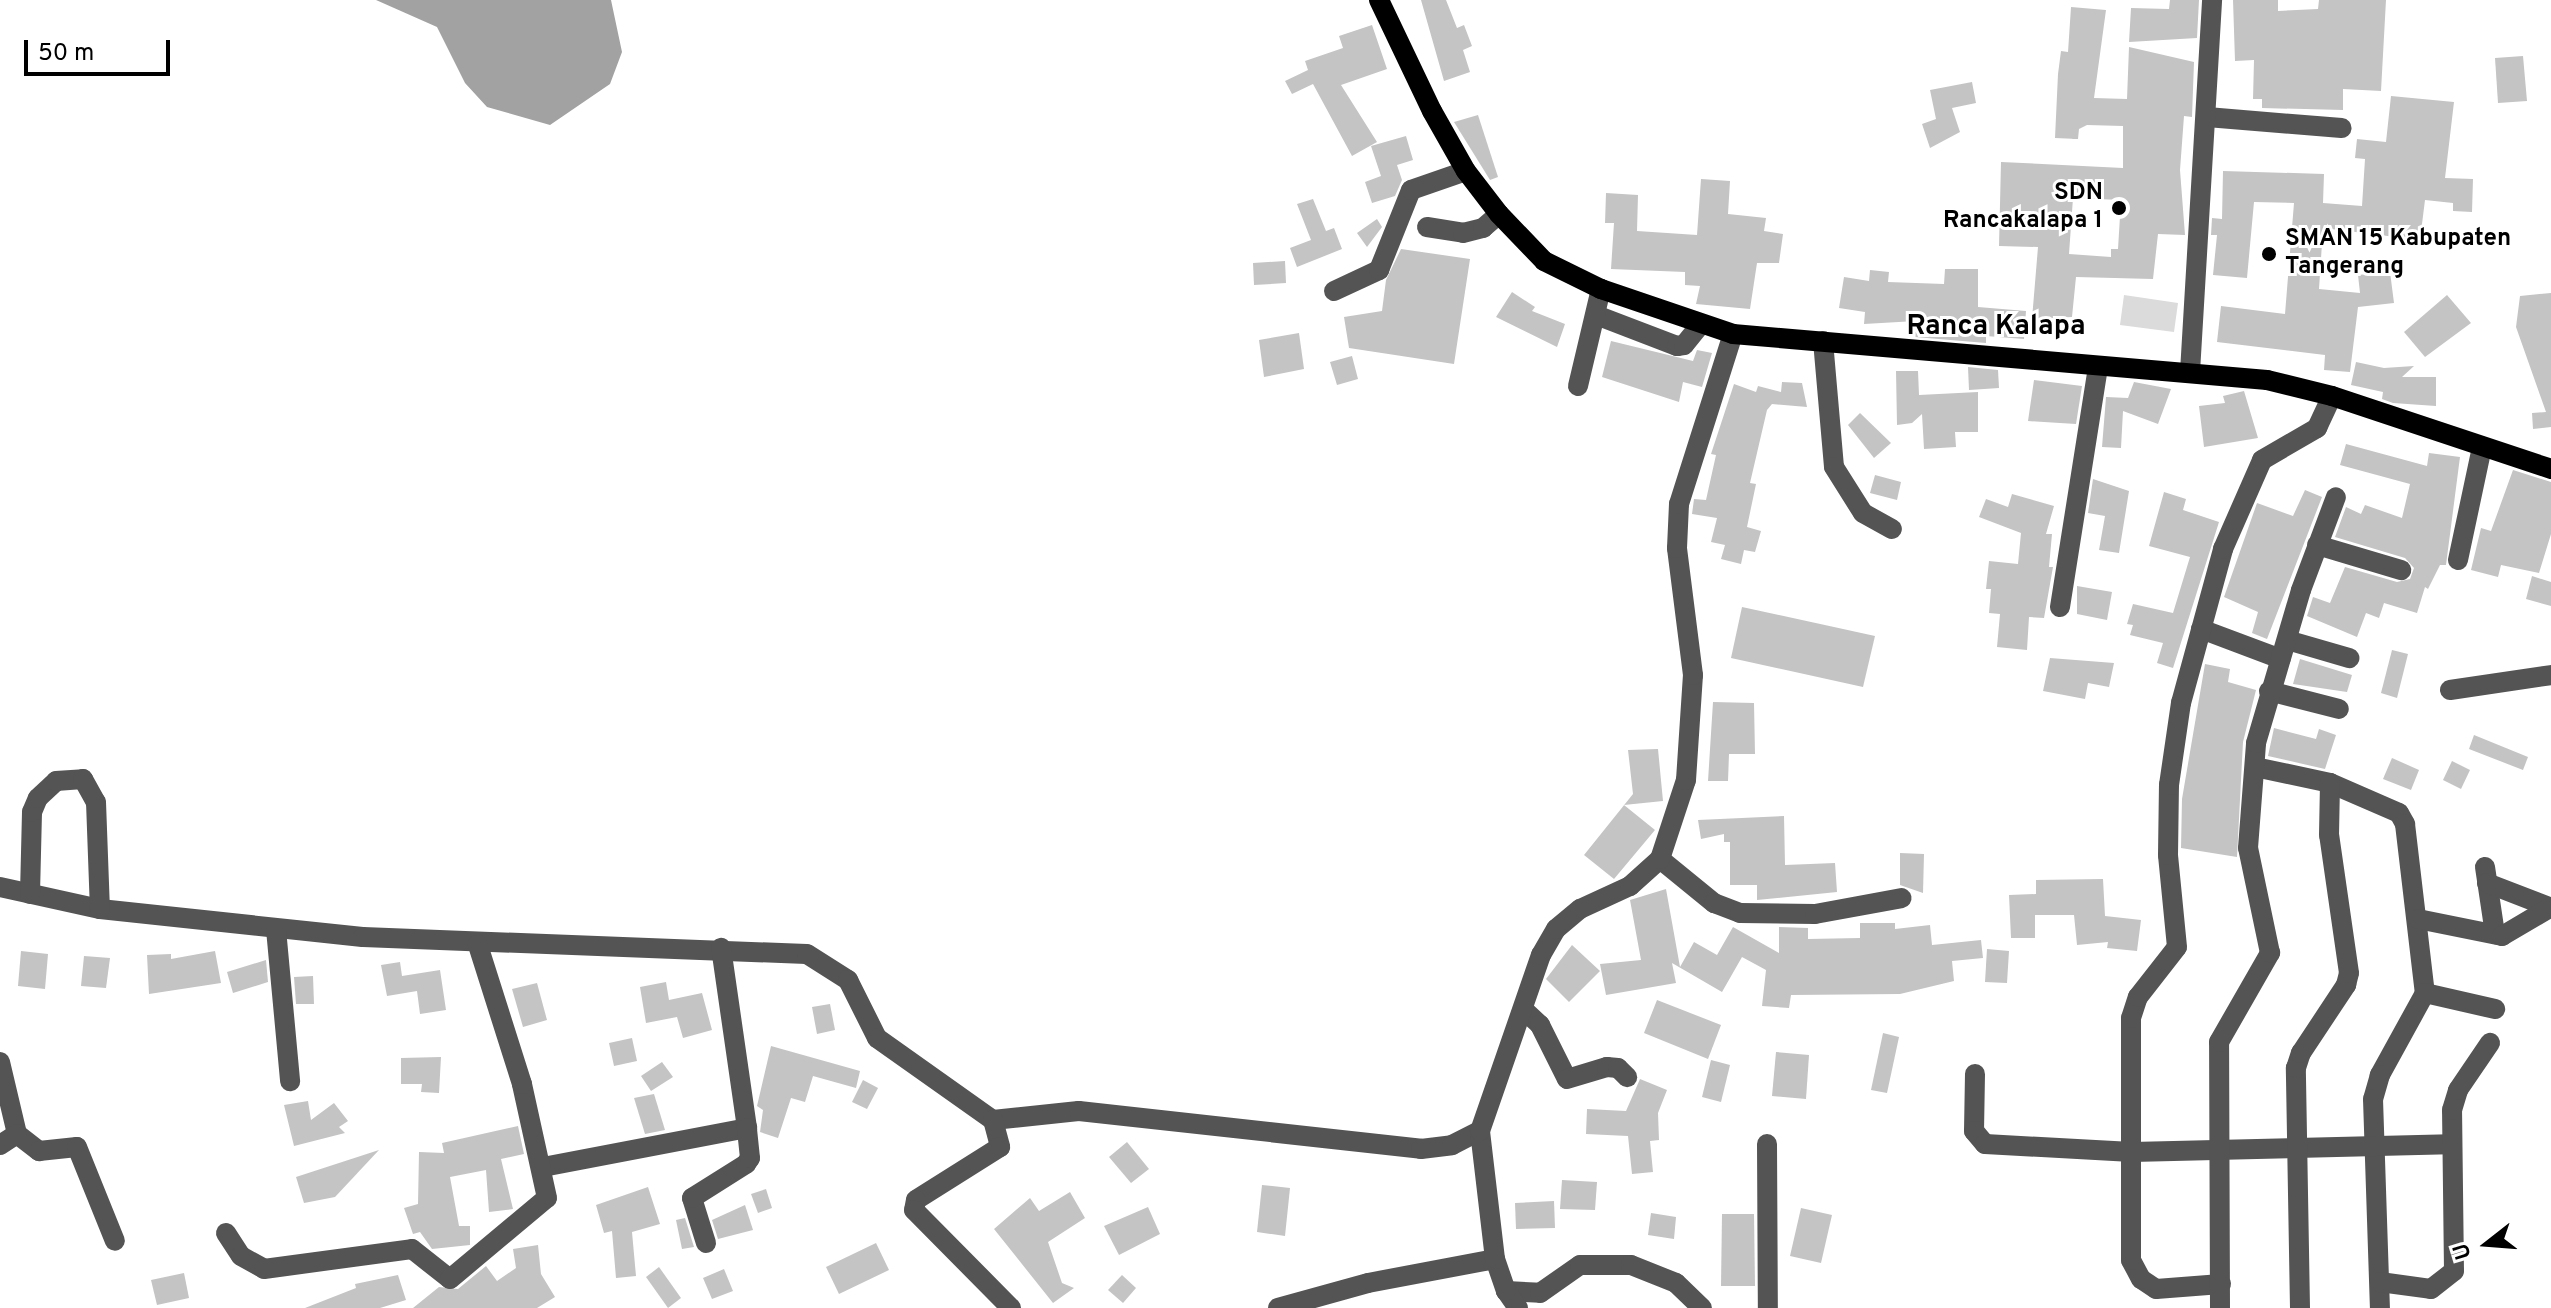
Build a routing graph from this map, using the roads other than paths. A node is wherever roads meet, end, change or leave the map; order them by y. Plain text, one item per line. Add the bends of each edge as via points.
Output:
1 (1379, 0) edge
2 (2212, 0) edge
3 (2207, 117) junction
4 (2342, 128) dead end
5 (1466, 171) junction
6 (1499, 214) junction
7 (1427, 227) dead end
8 (1601, 289) junction
9 (1334, 291) dead end
10 (1596, 315) junction
11 (1701, 324) junction
12 (1733, 334) junction
13 (1823, 341) junction
14 (2098, 366) junction
15 (2190, 372) junction
16 (1578, 386) dead end
17 (2332, 396) junction
18 (2482, 447) junction
19 (2551, 469) edge
20 (2336, 497) dead end
21 (1892, 529) dead end
22 (2317, 545) junction
23 (2458, 560) dead end
24 (2401, 570) dead end
25 (2060, 607) dead end
26 (2201, 629) junction
27 (2284, 649) junction
28 (2349, 658) dead end
29 (2551, 675) edge
30 (2450, 690) dead end
31 (2269, 691) junction
32 (2339, 709) dead end
33 (2255, 767) junction
34 (2330, 783) junction
35 (1660, 859) junction
36 (0, 887) edge
37 (30, 894) junction
38 (1902, 898) dead end
39 (2550, 907) edge
40 (100, 909) junction
41 (2418, 919) junction
42 (276, 929) junction
43 (2495, 934) junction
44 (478, 945) junction
45 (721, 948) junction
46 (2425, 993) junction
47 (2495, 1009) dead end
48 (1524, 1010) junction
49 (2490, 1043) dead end
50 (0, 1062) edge
51 (1975, 1074) dead end
52 (1627, 1077) dead end
53 (290, 1081) dead end
54 (993, 1120) junction
55 (747, 1128) junction
56 (1480, 1131) junction
57 (9, 1139) edge
58 (1767, 1144) dead end
59 (2449, 1144) junction
60 (2373, 1147) junction
61 (2297, 1149) junction
62 (2220, 1150) junction
63 (2132, 1152) junction
64 (543, 1167) junction
65 (226, 1233) dead end
66 (115, 1241) dead end
67 (706, 1243) dead end
68 (1495, 1259) junction
69 (2380, 1282) junction
70 (2221, 1284) junction
71 (1512, 1300) edge
72 (1011, 1308) edge
73 (1278, 1308) edge
74 (1702, 1308) edge
75 (1768, 1308) edge
76 (2220, 1308) edge
77 (2300, 1308) edge
78 (2380, 1308) edge

1 - 5 main road
2 - 3 street
3 - 4 street
3 - 15 street
5 - 6 main road
5 - 9 street via 1411,190 1379,270
6 - 7 street via 1483,228 1463,233
6 - 8 main road via 1544,261
8 - 10 street
8 - 11 main road
10 - 11 street via 1677,346
10 - 16 street
11 - 12 main road
12 - 13 main road
12 - 35 street via 1679,504 1677,548 1693,675 1686,780
13 - 14 main road
13 - 21 street via 1834,467 1863,513
14 - 15 main road
14 - 25 street
15 - 17 main road via 2267,380
17 - 18 main road
17 - 26 street via 2317,428 2271,452 2256,469 2223,549
18 - 19 main road
18 - 23 street
20 - 22 street
22 - 24 street
22 - 27 street
26 - 27 street
26 - 63 street via 2181,703 2169,785 2168,855 2177,947 2138,997 2131,1018
27 - 28 street
27 - 31 street
29 - 30 street
31 - 32 street
31 - 33 street
33 - 34 street
33 - 62 street via 2248,848 2270,953 2219,1042
34 - 41 street via 2399,813
34 - 61 street via 2329,835 2349,973 2301,1053
35 - 38 street via 1714,903 1740,913 1815,914
35 - 48 street via 1630,886 1580,909 1556,929 1541,955
36 - 37 street
37 - 40 street
37 - 40 street via 32,812 38,798 56,781 83,779 96,802
39 - 43 street via 2509,933
39 - 43 street via 2486,875
40 - 42 street
41 - 43 street
41 - 46 street
42 - 44 street
42 - 53 street
44 - 45 street
44 - 64 street
45 - 54 street via 807,954 839,973 855,991 877,1038
45 - 55 street
46 - 47 street
46 - 60 street via 2375,1087
48 - 52 street via 1540,1025 1567,1079 1607,1067 1618,1068
48 - 56 street
49 - 59 street via 2458,1090
50 - 57 street
51 - 63 street via 1974,1131 1985,1144
54 - 56 street via 1079,1111 1421,1149 1452,1145
54 - 72 street via 1000,1147 916,1200 914,1210
55 - 64 street
55 - 67 street via 746,1164 692,1198
56 - 68 street
57 - 66 street via 39,1151 77,1147
58 - 75 street
59 - 60 street
59 - 69 street via 2454,1271 2431,1289
60 - 61 street
60 - 69 street
61 - 62 street
61 - 77 street
62 - 63 street
62 - 70 street
63 - 70 street via 2131,1260 2141,1279 2156,1289
64 - 65 street via 547,1198 450,1279 412,1249 264,1269 241,1256
68 - 71 street
68 - 73 street via 1368,1283
69 - 78 street
70 - 76 street
71 - 74 street via 1540,1293 1580,1265 1631,1265 1676,1283

